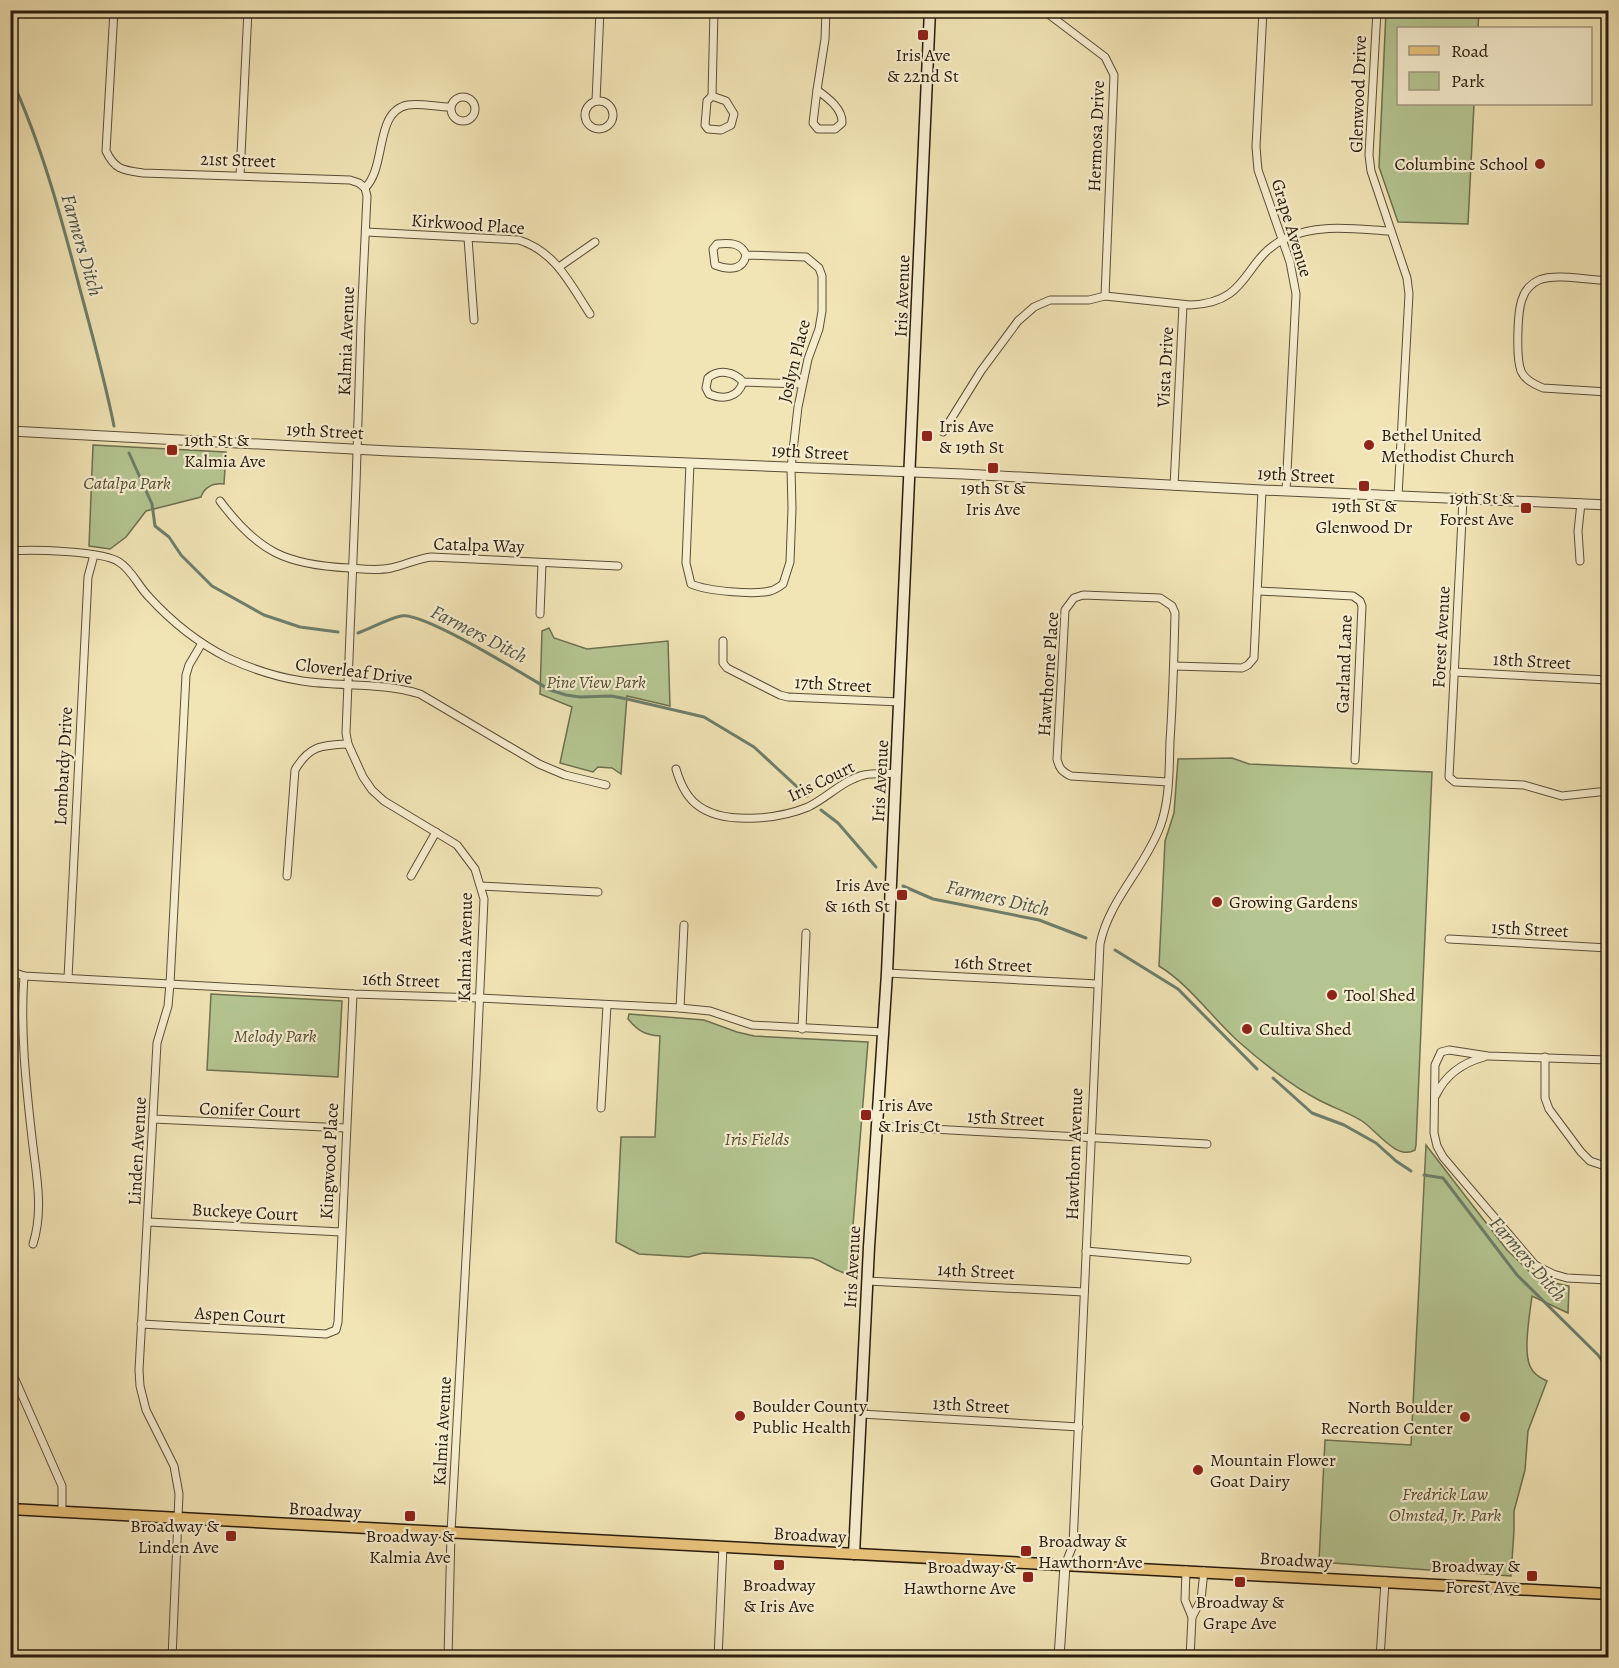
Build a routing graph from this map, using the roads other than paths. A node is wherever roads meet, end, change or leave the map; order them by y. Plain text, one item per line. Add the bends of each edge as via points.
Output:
1 (114, 10) edge
2 (248, 10) edge
3 (600, 10) edge
4 (714, 10) edge
5 (826, 10) edge
6 (930, 10) edge
7 (1044, 10) edge
8 (1263, 10) edge
9 (1377, 10) edge
10 (817, 90) junction
11 (712, 96) junction
12 (596, 101) junction
13 (450, 108) dead end
14 (240, 175) junction
15 (365, 188) junction
16 (1390, 231) junction
17 (366, 232) junction
18 (468, 238) junction
19 (1282, 240) junction
20 (595, 242) dead end
21 (746, 255) junction
22 (559, 267) junction
23 (1608, 281) edge
24 (1105, 296) junction
25 (1183, 305) junction
26 (590, 314) dead end
27 (474, 320) dead end
28 (743, 382) junction
29 (801, 384) junction
30 (1608, 392) edge
31 (10, 431) edge
32 (943, 432) dead end
33 (357, 449) junction
34 (690, 462) junction
35 (791, 468) junction
36 (910, 473) junction
37 (1174, 486) junction
38 (1262, 490) junction
39 (1286, 491) junction
40 (1398, 496) junction
41 (1463, 499) junction
42 (220, 501) dead end
43 (1581, 503) junction
44 (1608, 505) edge
45 (10, 551) edge
46 (94, 555) junction
47 (1580, 561) dead end
48 (542, 563) junction
49 (618, 566) dead end
50 (352, 568) junction
51 (1258, 591) junction
52 (540, 614) dead end
53 (723, 640) dead end
54 (202, 643) junction
55 (1174, 666) junction
56 (1454, 672) junction
57 (1608, 680) edge
58 (347, 684) junction
59 (900, 702) junction
60 (348, 744) junction
61 (1355, 760) dead end
62 (676, 769) dead end
63 (897, 773) junction
64 (1168, 782) junction
65 (606, 785) dead end
66 (1608, 791) edge
67 (436, 832) junction
68 (287, 876) dead end
69 (411, 876) dead end
70 (482, 886) junction
71 (598, 892) dead end
72 (684, 926) dead end
73 (806, 933) dead end
74 (1449, 939) dead end
75 (1608, 948) edge
76 (10, 970) edge
77 (887, 974) junction
78 (24, 976) junction
79 (68, 978) junction
80 (170, 984) junction
81 (1098, 984) junction
82 (353, 994) junction
83 (479, 998) junction
84 (607, 1005) junction
85 (680, 1008) junction
86 (802, 1029) junction
87 (883, 1032) junction
88 (1488, 1056) junction
89 (1545, 1057) junction
90 (1608, 1060) edge
91 (1435, 1097) junction
92 (601, 1108) dead end
93 (153, 1119) junction
94 (876, 1126) junction
95 (346, 1128) junction
96 (1091, 1138) junction
97 (1207, 1144) dead end
98 (1608, 1167) edge
99 (148, 1222) junction
100 (341, 1232) junction
101 (33, 1244) dead end
102 (1086, 1251) junction
103 (1187, 1260) dead end
104 (1608, 1280) edge
105 (867, 1281) junction
106 (1084, 1292) junction
107 (141, 1324) junction
108 (336, 1329) joint
109 (10, 1368) edge
110 (861, 1414) junction
111 (1079, 1427) junction
112 (10, 1509) edge
113 (62, 1511) junction
114 (176, 1519) junction
115 (451, 1532) junction
116 (723, 1546) junction
117 (854, 1554) junction
118 (1065, 1565) junction
119 (1186, 1570) junction
120 (1204, 1571) junction
121 (1385, 1581) junction
122 (1608, 1594) edge
123 (1192, 1617) junction
124 (172, 1658) edge
125 (448, 1658) edge
126 (718, 1658) edge
127 (1059, 1658) edge
128 (1190, 1658) edge
129 (1380, 1658) edge

1 - 14 street, 21st Street via 106,140 111,161 122,170 143,173
2 - 14 street
3 - 12 street
4 - 11 street
5 - 10 street
6 - 36 main road, Iris Avenue
7 - 24 street, Hermosa Drive via 1105,57 1114,75
8 - 19 street, Grape Avenue via 1256,147 1258,170
9 - 16 street, Glenwood Drive via 1369,155
10 - 10 street via 813,123 818,129 835,129 842,123 841,114
11 - 11 street via 707,101 705,125 721,130 731,125 734,114 726,101
12 - 12 street via 584,113 592,128 601,129 613,117 605,102
13 - 15 street via 410,105 392,114 375,174
14 - 15 street, 21st Street via 350,180
15 - 17 street, Kalmia Avenue
16 - 19 street via 1329,228
16 - 40 street, Glenwood Drive via 1409,294
17 - 18 street, Kirkwood Place
17 - 33 street, Kalmia Avenue
18 - 22 street, Kirkwood Place via 532,244
18 - 27 street
19 - 25 street via 1264,254 1228,295 1203,305
19 - 39 street, Grape Avenue via 1296,294
20 - 22 street
21 - 21 street, Joslyn Place via 740,245 721,244 713,249 718,267 738,267
21 - 29 street, Joslyn Place via 806,257 819,268 822,311
22 - 26 street, Kirkwood Place
23 - 30 street via 1548,278 1535,282 1522,298 1518,361 1522,373 1543,388
24 - 25 street, Vista Drive
24 - 32 street, Vista Drive via 1050,300 1025,313 981,371
25 - 37 street, Vista Drive
28 - 28 street via 736,375 717,372 708,378 707,392 713,396 732,396
28 - 29 street
29 - 35 street, Joslyn Place
31 - 33 street, 19th Street
33 - 34 street, 19th Street
33 - 50 street, Kalmia Avenue
34 - 35 street, 19th Street
34 - 35 street, Joslyn Place via 686,563 691,584 709,590 771,591 783,584 790,562
35 - 36 street, 19th Street
36 - 37 street, 19th Street
36 - 59 main road, Iris Avenue
37 - 38 street, 19th Street
38 - 39 street, 19th Street
38 - 51 street
39 - 40 street, 19th Street
40 - 41 street, 19th Street
41 - 43 street, 19th Street
41 - 56 street, Forest Avenue
42 - 50 street, Catalpa Way via 246,532 279,555 318,567
43 - 44 street, 19th Street
43 - 47 street
45 - 46 street, Cloverleaf Drive
46 - 54 street, Cloverleaf Drive via 108,557 125,567 172,621
46 - 79 street, Lombardy Drive via 88,577
48 - 49 street, Catalpa Way
48 - 50 street, Catalpa Way via 431,557 378,570
48 - 52 street
50 - 58 street, Kalmia Avenue
51 - 55 street via 1255,654 1248,665
51 - 61 street, Garland Lane via 1353,596 1360,601
53 - 59 street, 17th Street via 723,663 727,668 780,695
54 - 58 street, Cloverleaf Drive via 226,657 277,676
54 - 80 street, Linden Avenue via 186,675
55 - 64 street, Hawthorn Avenue
55 - 64 street, Hawthorne Place via 1175,613 1167,601 1083,595 1065,610 1059,766 1071,776
56 - 57 street, 18th Street
56 - 66 street, Forest Avenue via 1449,777 1455,782 1524,785 1562,796
58 - 60 street, Kalmia Avenue
58 - 65 street, Cloverleaf Drive via 400,687 420,694 539,764 565,776
59 - 63 main road, Iris Avenue
60 - 67 street, Kalmia Avenue via 372,790
60 - 68 street via 323,745 310,751 295,770
62 - 63 street, Iris Court via 683,790 704,810 755,818 808,807 865,775
63 - 77 main road, Iris Avenue
64 - 81 street, Hawthorn Avenue via 1161,825 1103,928
67 - 69 street
67 - 70 street, Kalmia Avenue via 467,856
70 - 71 street
70 - 83 street, Kalmia Avenue
72 - 85 street
73 - 86 street
74 - 75 street, 15th Street
76 - 78 street
77 - 81 street, 16th Street
77 - 87 main road, Iris Avenue
78 - 79 street, 16th Street
78 - 101 street via 27,1082 39,1198
79 - 80 street, 16th Street
80 - 82 street, 16th Street
80 - 93 street, Linden Avenue via 157,1043
81 - 96 street, Hawthorn Avenue
82 - 83 street, 16th Street
82 - 95 street, Kingwood Place
83 - 84 street, 16th Street
83 - 115 street, Kalmia Avenue
84 - 85 street, 16th Street
84 - 92 street
85 - 86 street, 16th Street via 710,1011 752,1025
86 - 87 street, 16th Street
87 - 94 main road, Iris Avenue
88 - 89 street
88 - 91 street via 1460,1066
88 - 91 street via 1441,1052 1435,1065
89 - 90 street
89 - 98 street via 1545,1098 1549,1109 1590,1161
91 - 104 street via 1434,1132 1443,1158 1531,1262 1567,1278
93 - 95 street, Conifer Court
93 - 99 street, Linden Avenue
94 - 96 street, 15th Street
94 - 105 main road, Iris Avenue
95 - 100 street, Kingwood Place
96 - 97 street, 15th Street
96 - 102 street, Hawthorn Avenue
99 - 100 street, Buckeye Court
99 - 107 street, Linden Avenue
100 - 108 street, Kingwood Place
102 - 103 street
102 - 106 street, Hawthorn Avenue
105 - 106 street, 14th Street
105 - 110 main road, Iris Avenue
106 - 111 street, Hawthorn Avenue
107 - 108 street, Aspen Court via 326,1334
107 - 114 street, Linden Avenue via 141,1392 177,1475
109 - 113 street via 62,1486
110 - 111 street, 13th Street
110 - 117 main road, Iris Avenue
111 - 118 street, Hawthorn Avenue via 1073,1545
112 - 113 main road, Broadway
113 - 114 main road, Broadway
114 - 115 main road, Broadway
114 - 124 street, Linden Avenue
115 - 116 main road, Broadway
115 - 125 street, Kalmia Avenue
116 - 117 main road, Broadway
116 - 126 street
117 - 118 main road, Broadway
118 - 119 main road, Broadway
118 - 127 street, Hawthorn Avenue
119 - 120 main road, Broadway
119 - 123 street via 1185,1600
120 - 121 main road, Broadway
120 - 123 street via 1201,1600
121 - 122 main road, Broadway
121 - 129 street
123 - 128 street

